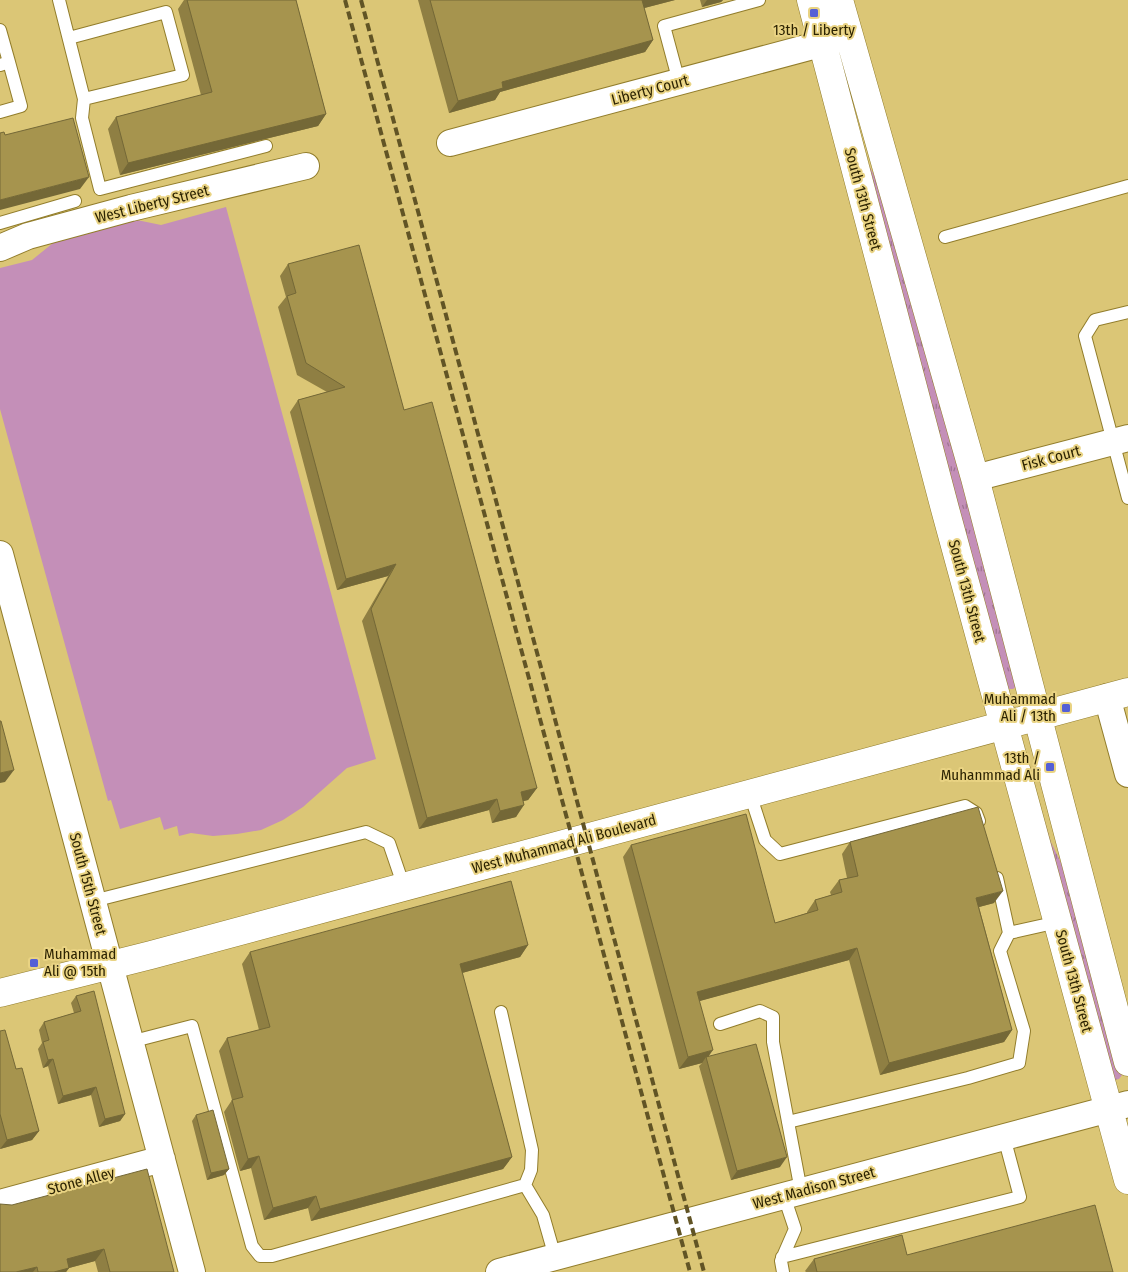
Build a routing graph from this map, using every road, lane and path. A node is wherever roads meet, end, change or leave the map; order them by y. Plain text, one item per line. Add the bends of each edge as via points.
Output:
1 (59, 0) edge
2 (759, 0) edge
3 (811, 0) edge
4 (839, 0) edge
5 (0, 30) edge
6 (849, 36) junction
7 (69, 38) junction
8 (822, 44) junction
9 (5, 64) edge
10 (679, 82) junction
11 (84, 99) junction
12 (0, 112) edge
13 (450, 143) dead end
14 (266, 146) edge
15 (306, 166) dead end
16 (1128, 186) edge
17 (75, 200) edge
18 (0, 223) edge
19 (945, 236) dead end
20 (0, 248) edge
21 (1128, 312) edge
22 (1121, 440) edge
23 (975, 478) junction
24 (1128, 498) edge
25 (2, 570) edge
26 (1118, 694) edge
27 (1038, 716) junction
28 (1004, 726) junction
29 (1128, 774) edge
30 (750, 794) junction
31 (982, 831) edge
32 (994, 868) edge
33 (404, 886) junction
34 (93, 901) junction
35 (1058, 922) junction
36 (1009, 933) junction
37 (109, 964) junction
38 (0, 993) edge
39 (501, 1012) dead end
40 (720, 1024) dead end
41 (130, 1042) junction
42 (1128, 1062) edge
43 (1118, 1106) edge
44 (788, 1122) junction
45 (1004, 1137) junction
46 (162, 1159) junction
47 (1128, 1180) edge
48 (525, 1185) junction
49 (792, 1194) junction
50 (0, 1203) edge
51 (555, 1257) junction
52 (782, 1257) junction
53 (192, 1272) edge
54 (499, 1272) edge
55 (783, 1272) edge

1 - 7 lane
2 - 10 lane via 664,26
3 - 8 street, South 13th Street
4 - 6 street, South 13th Street
5 - 9 lane
6 - 8 street, Liberty Court
6 - 23 street, South 13th Street
7 - 11 lane
7 - 11 lane via 166,12 183,74
8 - 10 street, Liberty Court
8 - 28 street, South 13th Street
9 - 12 lane via 21,106
10 - 13 street, Liberty Court
11 - 14 lane via 82,118 100,189
15 - 20 street, West Liberty Street via 131,208 28,236
16 - 19 lane
17 - 18 lane
21 - 22 lane via 1095,320 1084,336
22 - 23 street, Fisk Court
22 - 24 lane
23 - 27 street, South 13th Street
25 - 34 street, South 15th Street
26 - 27 street, West Muhammad Ali Boulevard
26 - 29 street
27 - 28 street, West Muhammad Ali Boulevard
27 - 42 street, South 13th Street
28 - 30 street, West Muhammad Ali Boulevard
28 - 35 street, South 13th Street
30 - 31 lane via 765,840 780,854 966,806 976,813
30 - 33 street, West Muhammad Ali Boulevard
32 - 36 lane
33 - 34 lane via 389,843 366,832
33 - 37 street, West Muhammad Ali Boulevard
34 - 37 street, South 15th Street
35 - 36 lane
35 - 43 street, South 13th Street
36 - 44 lane via 1000,951 1024,1032 1019,1063
37 - 38 street, West Muhammad Ali Boulevard
37 - 41 street, South 15th Street
39 - 48 lane via 532,1150 531,1170
40 - 44 lane via 760,1011 772,1016 773,1042
41 - 46 street, South 15th Street
41 - 48 lane via 192,1026 252,1246 260,1256 272,1256
43 - 45 street, West Madison Street
43 - 47 street, South 13th Street
44 - 49 lane
45 - 49 street, West Madison Street
45 - 52 lane via 1020,1196
46 - 50 street, Stone Alley
46 - 53 street, South 15th Street
48 - 51 lane via 543,1214
49 - 51 street, West Madison Street
49 - 52 lane via 795,1229
51 - 54 street, West Madison Street
52 - 55 lane

